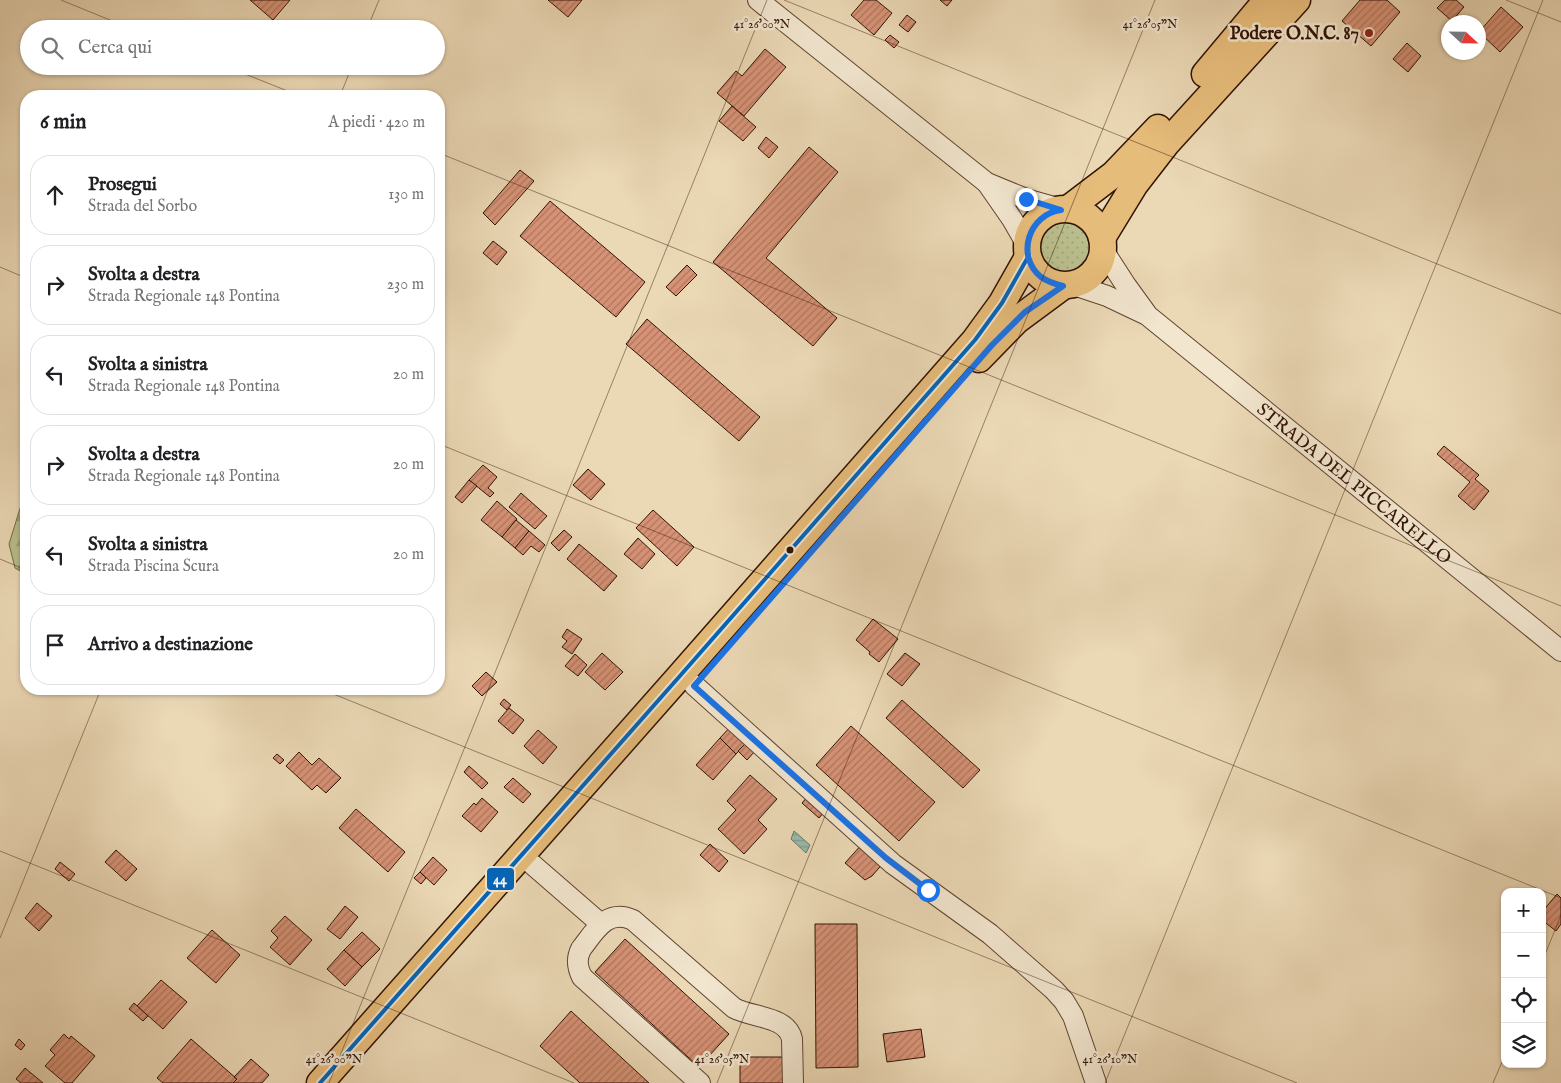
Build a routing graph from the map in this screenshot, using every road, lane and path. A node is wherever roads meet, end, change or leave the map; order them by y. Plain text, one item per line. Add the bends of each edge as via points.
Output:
1 (758, 0) edge
2 (1267, 0) edge
3 (1297, 0) edge
4 (987, 183) junction
5 (1065, 209) junction
6 (1103, 244) junction
7 (1028, 251) junction
8 (1069, 285) junction
9 (1148, 315) junction
10 (1561, 651) edge
11 (694, 686) junction
12 (533, 865) junction
13 (601, 924) junction
14 (320, 1083) edge
15 (342, 1083) edge
16 (700, 1083) edge
17 (793, 1083) edge
18 (1096, 1083) edge

1 - 4 street
2 - 5 main road via 1139,149 1106,181
3 - 6 main road via 1160,151 1135,184
4 - 5 street via 1026,199
4 - 7 street via 1012,218
5 - 6 main road via 1090,218 1098,227
5 - 7 main road via 1045,215 1036,223 1030,233
6 - 8 main road via 1100,262 1094,272 1085,280
6 - 9 street, STRADA DEL PICCARELLO via 1124,284
7 - 8 main road via 1033,268 1041,277 1051,283
7 - 14 main road via 1002,303 975,340
8 - 9 street, STRADA DEL PICCARELLO via 1107,296
8 - 11 main road via 1025,312 992,345
9 - 10 street, STRADA DEL PICCARELLO
11 - 12 main road
11 - 18 street via 893,864 990,934 1048,984 1064,1001 1072,1016
12 - 13 street
12 - 15 main road
13 - 16 street via 578,954 577,966 582,977
13 - 17 street via 620,916 633,920 734,1008 784,1025 792,1039

